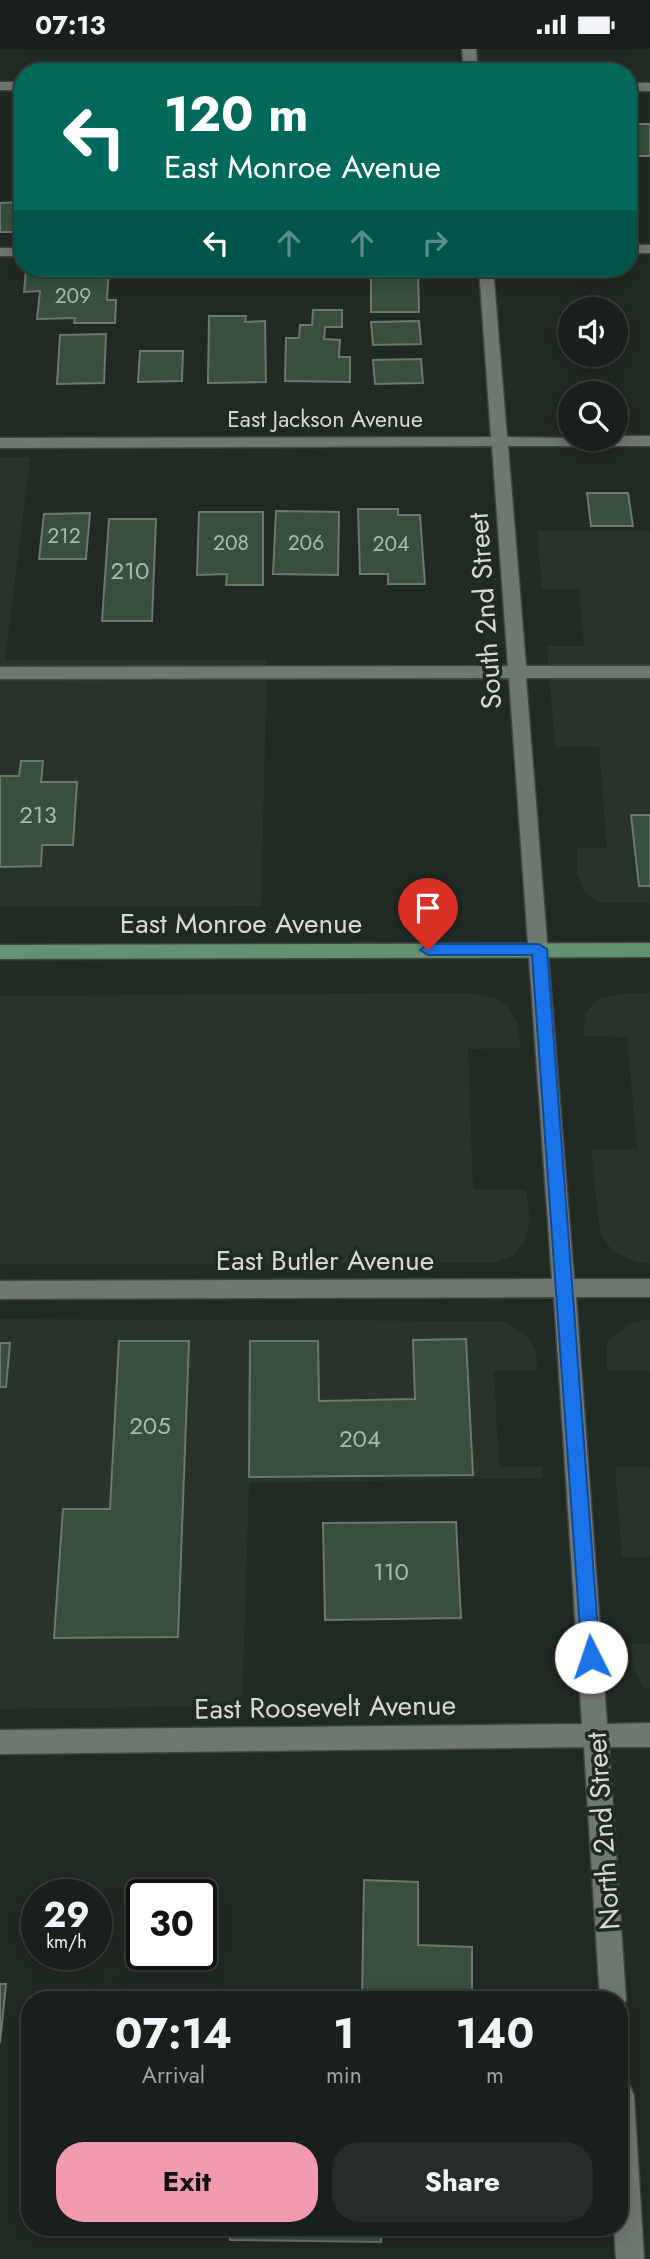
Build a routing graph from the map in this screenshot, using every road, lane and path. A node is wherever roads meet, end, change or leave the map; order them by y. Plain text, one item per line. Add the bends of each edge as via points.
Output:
1 (487, 277) edge
2 (650, 441) edge
3 (499, 442) junction
4 (0, 443) edge
5 (516, 671) junction
6 (650, 672) edge
7 (0, 673) edge
8 (539, 949) junction
9 (650, 950) edge
10 (0, 951) edge
11 (650, 1288) edge
12 (563, 1289) junction
13 (0, 1290) edge
14 (650, 1735) edge
15 (597, 1736) junction
16 (0, 1742) edge
17 (612, 1991) edge
18 (628, 2227) edge
19 (630, 2259) edge

1 - 3 street, South 2nd Street
2 - 3 street, East Jackson Avenue
3 - 4 street, East Jackson Avenue
3 - 5 street, South 2nd Street
5 - 6 street
5 - 7 street
5 - 8 street, South 2nd Street
8 - 9 main road, East Monroe Avenue
8 - 10 main road, East Monroe Avenue
8 - 12 street, North 2nd Street
11 - 12 street, East Butler Avenue
12 - 13 street, East Butler Avenue
12 - 15 street, North 2nd Street
14 - 15 street, East Roosevelt Avenue
15 - 16 street, East Roosevelt Avenue
15 - 17 street, North 2nd Street
18 - 19 street

